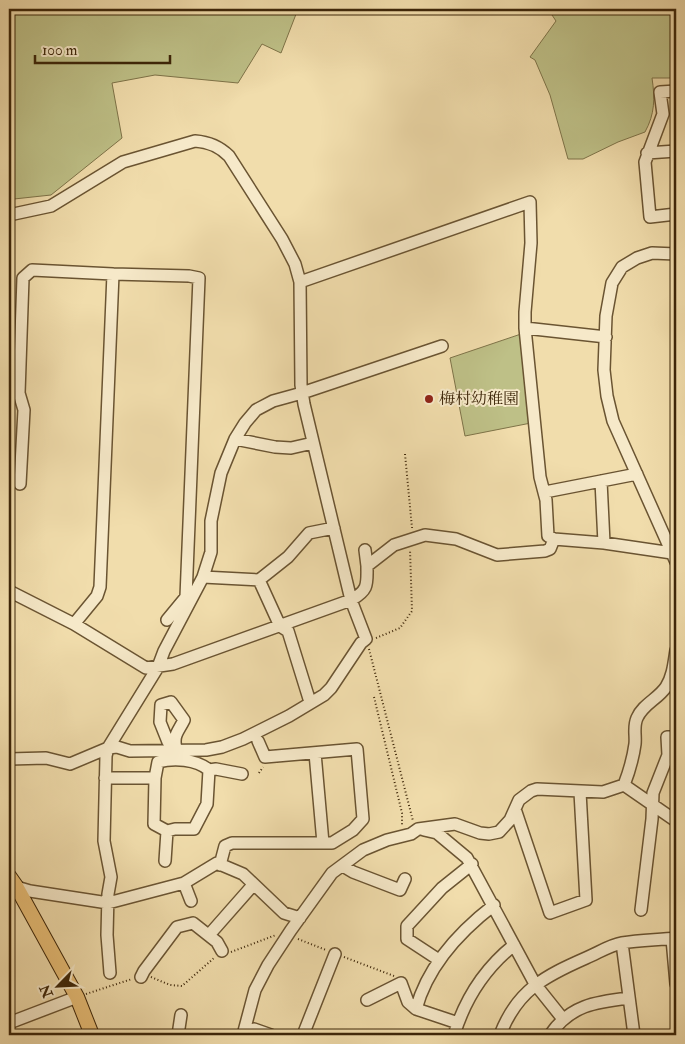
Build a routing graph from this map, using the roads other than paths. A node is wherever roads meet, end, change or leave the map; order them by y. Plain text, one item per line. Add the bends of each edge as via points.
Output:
1 (676, 91) edge
2 (676, 151) edge
3 (647, 152) junction
4 (676, 214) edge
5 (9, 215) edge
6 (676, 254) edge
7 (114, 274) junction
8 (300, 282) junction
9 (525, 328) junction
10 (606, 337) junction
11 (442, 346) dead end
12 (302, 393) junction
13 (235, 439) junction
14 (313, 442) junction
15 (9, 468) edge
16 (21, 468) junction
17 (637, 474) junction
18 (601, 481) junction
19 (20, 484) dead end
20 (545, 492) junction
21 (334, 528) junction
22 (554, 539) junction
23 (604, 543) junction
24 (365, 550) dead end
25 (674, 557) edge
26 (366, 566) junction
27 (203, 577) junction
28 (259, 580) junction
29 (9, 591) edge
30 (351, 600) junction
31 (167, 620) dead end
32 (74, 624) junction
33 (280, 626) junction
34 (676, 650) edge
35 (158, 667) junction
36 (310, 702) junction
37 (676, 737) edge
38 (258, 741) dead end
39 (108, 748) junction
40 (315, 753) junction
41 (672, 758) edge
42 (9, 759) edge
43 (209, 770) junction
44 (242, 774) dead end
45 (106, 778) junction
46 (155, 778) junction
47 (624, 785) junction
48 (580, 792) junction
49 (654, 805) junction
50 (515, 809) junction
51 (676, 820) edge
52 (418, 829) junction
53 (167, 830) junction
54 (323, 843) junction
55 (165, 861) dead end
56 (472, 864) junction
57 (220, 865) junction
58 (343, 866) junction
59 (405, 879) dead end
60 (11, 883) edge
61 (184, 883) junction
62 (253, 885) junction
63 (191, 901) dead end
64 (108, 903) junction
65 (494, 905) junction
66 (641, 910) dead end
67 (300, 918) junction
68 (208, 935) junction
69 (674, 939) edge
70 (622, 943) junction
71 (514, 945) junction
72 (222, 951) road end
73 (335, 954) dead end
74 (439, 960) junction
75 (110, 973) dead end
76 (141, 977) road end
77 (535, 984) junction
78 (676, 984) edge
79 (77, 997) junction
80 (629, 998) junction
81 (368, 1000) dead end
82 (416, 1008) junction
83 (182, 1015) dead end
84 (563, 1019) junction
85 (9, 1023) edge
86 (458, 1023) junction
87 (244, 1033) edge
88 (92, 1035) edge
89 (178, 1035) edge
90 (271, 1035) edge
91 (303, 1035) edge
92 (454, 1035) edge
93 (500, 1035) edge
94 (550, 1035) edge
95 (634, 1035) edge

1 - 3 street via 660,92 663,114
2 - 3 street
3 - 4 street via 644,162 650,216
5 - 8 street via 51,206 123,162 195,141 206,142 221,148 229,156 282,239
6 - 10 street via 652,252 622,267 612,283
7 - 16 street via 32,270 23,278 19,393 24,410
7 - 31 street via 199,278 186,597
7 - 32 street via 100,587 97,596
8 - 9 street via 530,202 531,243
8 - 12 street
9 - 10 street
9 - 20 street via 540,477
10 - 17 street via 604,370 607,396 613,421
11 - 12 street
12 - 13 street via 273,401 256,410
12 - 14 street
13 - 14 street via 275,448
13 - 27 street via 218,482 211,520 211,552
14 - 21 street
15 - 16 street
16 - 19 street
17 - 18 street
17 - 25 street
18 - 20 street
18 - 23 street
20 - 22 street via 548,536
21 - 28 street via 308,533 288,557
21 - 30 street
22 - 23 street
22 - 26 street via 550,549 545,551 497,555 456,539 425,535 394,545
23 - 25 street
24 - 26 street
26 - 30 street via 367,586 362,594
27 - 28 street
27 - 35 street
28 - 33 street
29 - 32 street
30 - 33 street
30 - 36 street via 367,643 360,643 331,688
32 - 35 street via 146,668
33 - 35 street
33 - 36 street via 288,631
34 - 47 street via 672,675 665,688 636,718 636,742
35 - 39 street
36 - 39 street via 243,739 206,750 176,747 130,751
37 - 41 street via 667,737
38 - 40 street via 265,757
39 - 42 street via 70,764 46,758
39 - 45 street
40 - 54 street
40 - 54 street via 357,749 364,819 332,843
41 - 49 street via 653,793
43 - 44 street
43 - 46 street via 179,760 167,760 158,762
43 - 53 street via 207,804 194,829
45 - 46 street
45 - 64 street via 104,842 111,877
46 - 53 street via 154,824
47 - 48 street via 602,792
47 - 49 street
48 - 50 street via 537,789 519,800
48 - 50 street via 586,900 550,913
49 - 51 street
49 - 66 street
50 - 52 street via 499,832 489,834 455,824
52 - 56 street via 437,833
52 - 58 street via 363,850
53 - 55 street
54 - 57 street via 232,843 224,846
56 - 65 street
56 - 74 street via 429,900 407,926 407,939
57 - 61 street via 217,863
57 - 62 street via 243,874
58 - 59 street via 400,890
58 - 67 street via 332,873
60 - 64 street via 30,891
60 - 79 main road
61 - 63 street
61 - 64 street
62 - 67 street via 284,913
62 - 68 street
64 - 75 street
65 - 71 street
65 - 74 street via 461,933
67 - 87 street via 254,990
68 - 72 street
68 - 76 street via 193,923 177,927
69 - 70 street
69 - 78 street
70 - 77 street via 554,972
70 - 80 street
71 - 77 street
71 - 86 street via 480,979
73 - 91 street
74 - 82 street
77 - 84 street
77 - 93 street via 513,1010
79 - 85 street
79 - 88 main road
80 - 84 street via 589,1004
80 - 95 street
81 - 82 street via 401,983 408,1002
82 - 86 street
83 - 89 street
84 - 94 street
86 - 92 street
87 - 90 street via 254,1029

